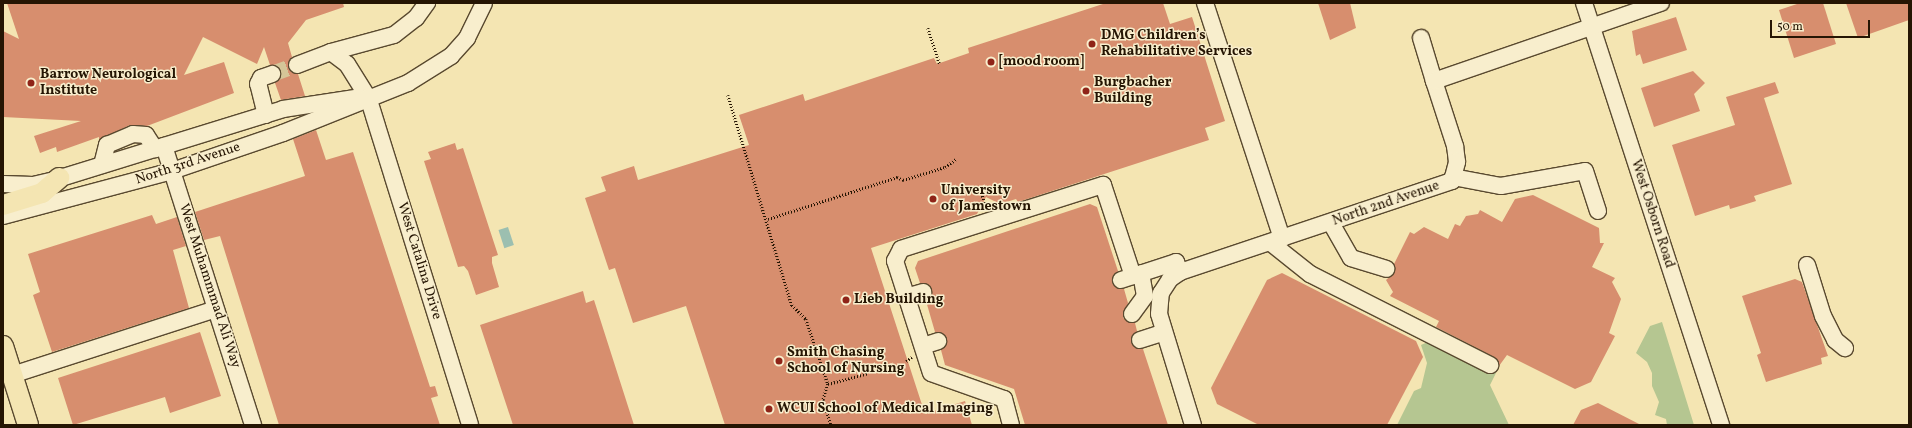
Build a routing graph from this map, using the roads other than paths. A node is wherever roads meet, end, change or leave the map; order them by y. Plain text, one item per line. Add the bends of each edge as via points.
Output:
1 (427, 3) edge
2 (484, 3) edge
3 (1205, 3) edge
4 (1584, 3) edge
5 (1661, 3) edge
6 (1591, 25) junction
7 (1422, 38) dead end
8 (331, 52) junction
9 (297, 64) tunnel mouth
10 (272, 74) tunnel mouth
11 (1434, 81) junction
12 (368, 97) junction
13 (266, 115) junction
14 (160, 147) junction
15 (172, 171) junction
16 (59, 178) junction
17 (1453, 178) junction
18 (3, 184) edge
19 (3, 205) edge
20 (1598, 211) dead end
21 (3, 216) edge
22 (1331, 223) junction
23 (1276, 241) junction
24 (1804, 266) dead end
25 (1386, 269) dead end
26 (1180, 272) junction
27 (1132, 276) junction
28 (923, 292) dead end
29 (906, 297) junction
30 (216, 309) junction
31 (1132, 314) dead end
32 (1164, 332) junction
33 (1140, 340) dead end
34 (938, 342) dead end
35 (3, 346) edge
36 (1845, 348) dead end
37 (918, 352) junction
38 (1490, 365) dead end
39 (12, 375) junction
40 (28, 425) edge
41 (253, 425) edge
42 (470, 425) edge
43 (1011, 425) edge
44 (1193, 425) edge
45 (1721, 425) edge

1 - 8 street via 416,18 394,35
2 - 12 street, North 3rd Avenue via 467,38 451,56 408,83
3 - 23 street
4 - 6 street, West Osborn Road
5 - 6 street
6 - 11 street
6 - 45 street, West Osborn Road
7 - 11 street, North 2nd Avenue
8 - 9 street
8 - 12 street, West Catalina Drive via 347,64
10 - 13 street via 261,78 258,84
11 - 17 street, North 2nd Avenue via 1455,146 1457,162
12 - 13 street, North 3rd Avenue via 321,102
12 - 15 street, North 3rd Avenue via 283,133
12 - 42 street, West Catalina Drive
13 - 14 street, North 3rd Avenue
14 - 15 street, West Muhammmad Ali Way
14 - 16 street, North 3rd Avenue
15 - 21 street, North 3rd Avenue
15 - 30 street, West Muhammmad Ali Way
16 - 18 street, North 3rd Avenue via 33,185
16 - 19 main road via 42,193
17 - 20 street via 1500,186 1585,171
17 - 22 street, North 2nd Avenue via 1436,188
22 - 23 street, North 2nd Avenue
22 - 25 street via 1351,258
23 - 26 street, North 2nd Avenue
23 - 38 street via 1310,274
24 - 36 street via 1835,340
26 - 27 street via 1176,262
26 - 32 street, North 2nd Avenue via 1161,293 1158,314
27 - 29 street via 1117,249 1103,185 901,249 895,261
27 - 31 street via 1145,296
28 - 29 street
29 - 37 street
30 - 39 street
30 - 41 street, West Muhammmad Ali Way
32 - 33 street
32 - 44 street
34 - 37 street
35 - 39 main road
37 - 43 street via 931,373 1004,399
39 - 40 main road

